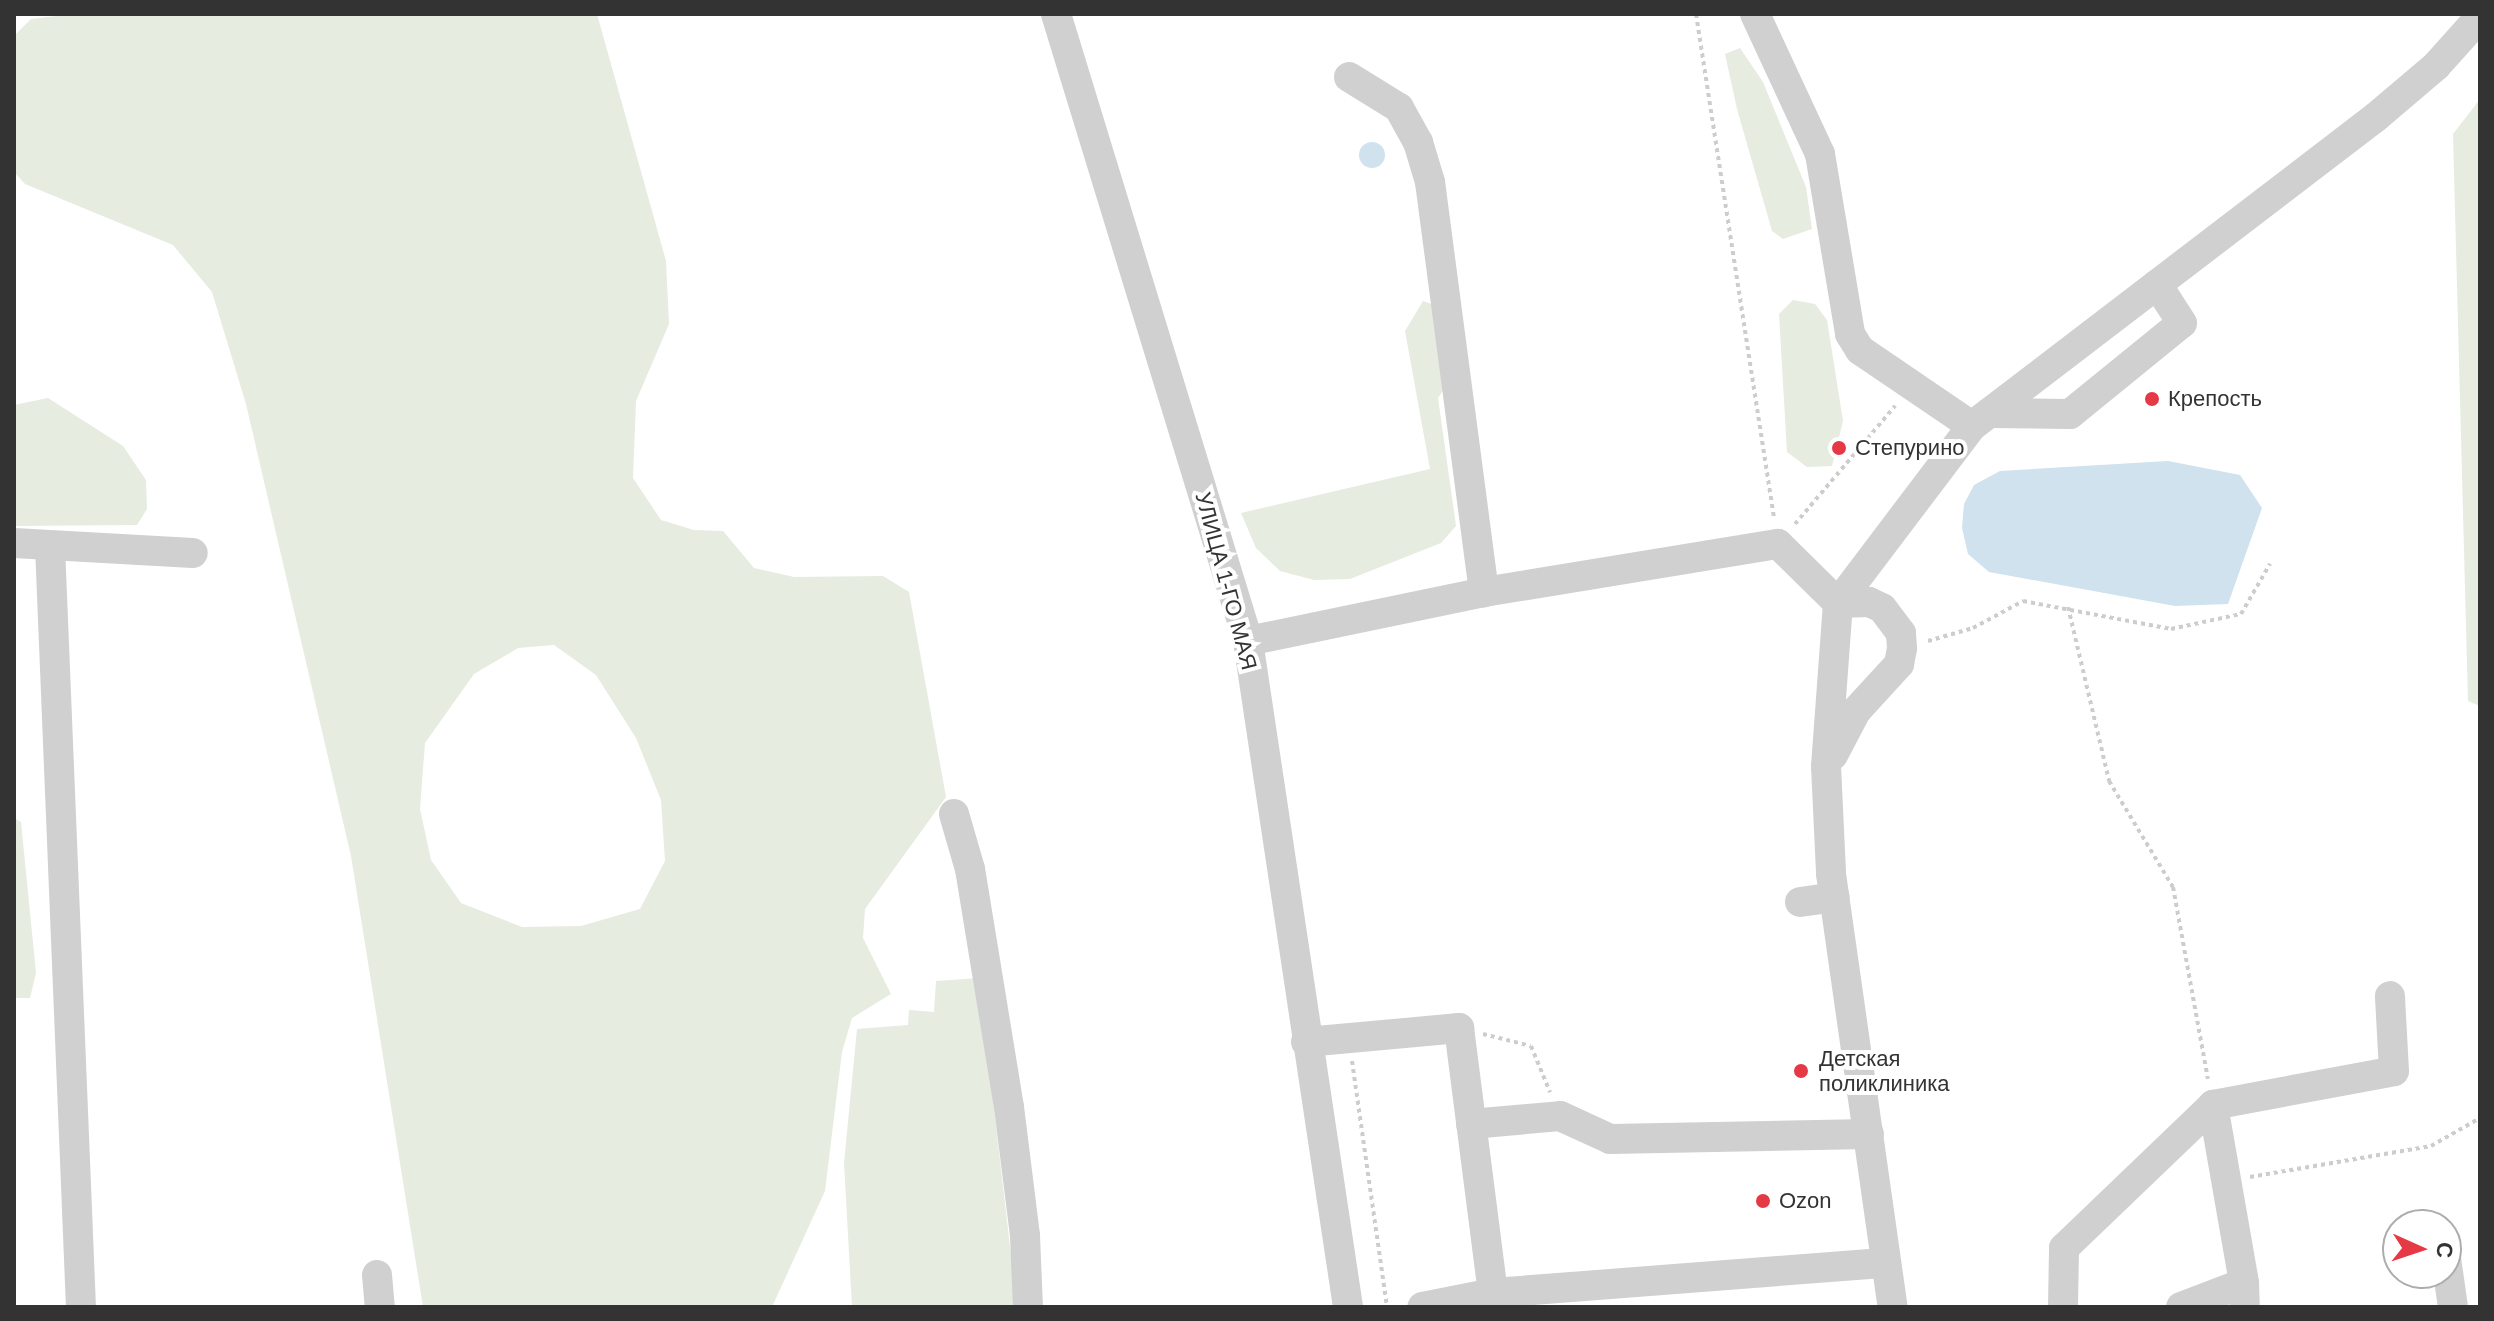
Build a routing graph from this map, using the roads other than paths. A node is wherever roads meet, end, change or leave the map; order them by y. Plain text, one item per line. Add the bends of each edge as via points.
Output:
1 (1056, 14) edge
2 (1755, 14) edge
3 (2480, 17) edge
4 (1349, 77) dead end
5 (2157, 284) junction
6 (1981, 419) junction
7 (14, 543) edge
8 (50, 546) junction
9 (193, 553) dead end
10 (1484, 592) junction
11 (1838, 603) junction
12 (1248, 641) junction
13 (1826, 766) junction
14 (954, 814) dead end
15 (1835, 897) junction
16 (1800, 902) dead end
17 (2390, 996) dead end
18 (1306, 1042) junction
19 (2213, 1105) junction
20 (1471, 1124) junction
21 (1869, 1134) junction
22 (1886, 1263) junction
23 (377, 1275) dead end
24 (1493, 1293) junction
25 (2244, 1295) edge
26 (81, 1307) edge
27 (380, 1307) edge
28 (1028, 1307) edge
29 (1348, 1307) edge
30 (1425, 1307) edge
31 (1893, 1307) edge
32 (2063, 1307) edge
33 (2181, 1307) edge

1 - 12 street, УЛИЦА 1-ГО МАЯ
2 - 6 street via 1820,154 1850,334 1860,350 1912,385
3 - 5 street via 2436,66 2376,117
4 - 10 street via 1399,108 1418,142 1430,182
5 - 6 street
5 - 6 street via 2182,323 2070,414
6 - 11 street
7 - 8 street
8 - 9 street
8 - 26 street
10 - 11 street via 1778,544
10 - 12 street
11 - 13 street
11 - 13 street via 1853,600 1882,608 1901,633 1902,648 1899,664 1856,711
12 - 18 street, УЛИЦА 1-ГО МАЯ
13 - 15 street
14 - 28 street via 970,869 1009,1107
15 - 16 street
15 - 21 street
17 - 19 street via 2394,1071
18 - 20 street via 1459,1028
18 - 29 street, УЛИЦА 1-ГО МАЯ
19 - 25 street
19 - 32 street via 2064,1248
20 - 21 street via 1560,1116 1610,1139
20 - 24 street
21 - 22 street
22 - 24 street
22 - 31 street
23 - 27 street
24 - 30 street
25 - 33 street

